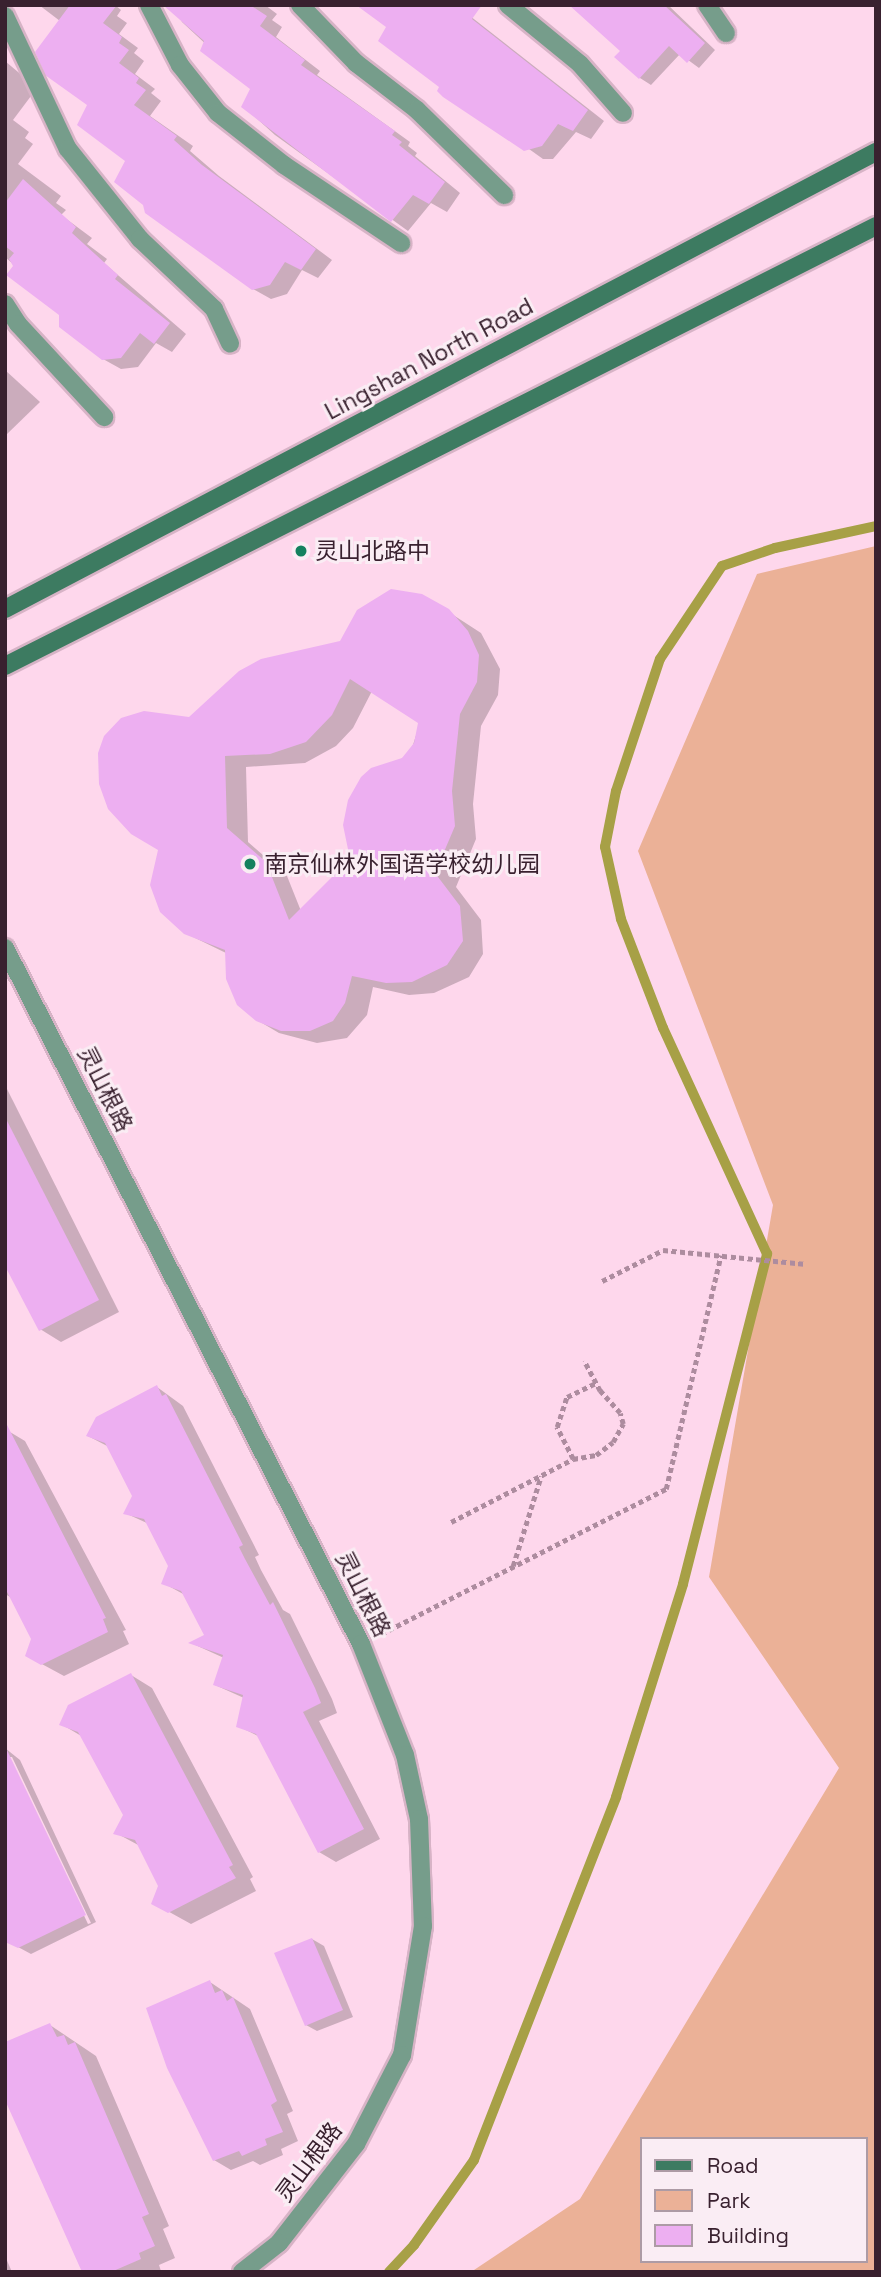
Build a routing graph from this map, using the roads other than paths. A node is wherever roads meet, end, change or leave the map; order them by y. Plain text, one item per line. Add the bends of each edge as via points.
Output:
1 (149, 5) edge
2 (300, 5) edge
3 (508, 5) edge
4 (706, 5) edge
5 (5, 16) edge
6 (726, 33) dead end
7 (623, 113) dead end
8 (876, 152) edge
9 (504, 195) dead end
10 (876, 226) edge
11 (401, 243) dead end
12 (5, 304) edge
13 (230, 343) dead end
14 (104, 417) dead end
15 (5, 609) edge
16 (5, 666) edge
17 (5, 948) edge
18 (243, 2272) edge

1 - 11 street via 180,65 218,113 284,165
2 - 9 street via 356,63 417,110
3 - 7 street via 580,64
4 - 6 street
5 - 13 street via 68,149 140,239 214,309
8 - 15 main road, Lingshan North Road
10 - 16 main road
12 - 14 street
17 - 18 street, 灵山根路 via 361,1644 405,1755 419,1819 423,1926 402,2055 356,2144 279,2243

